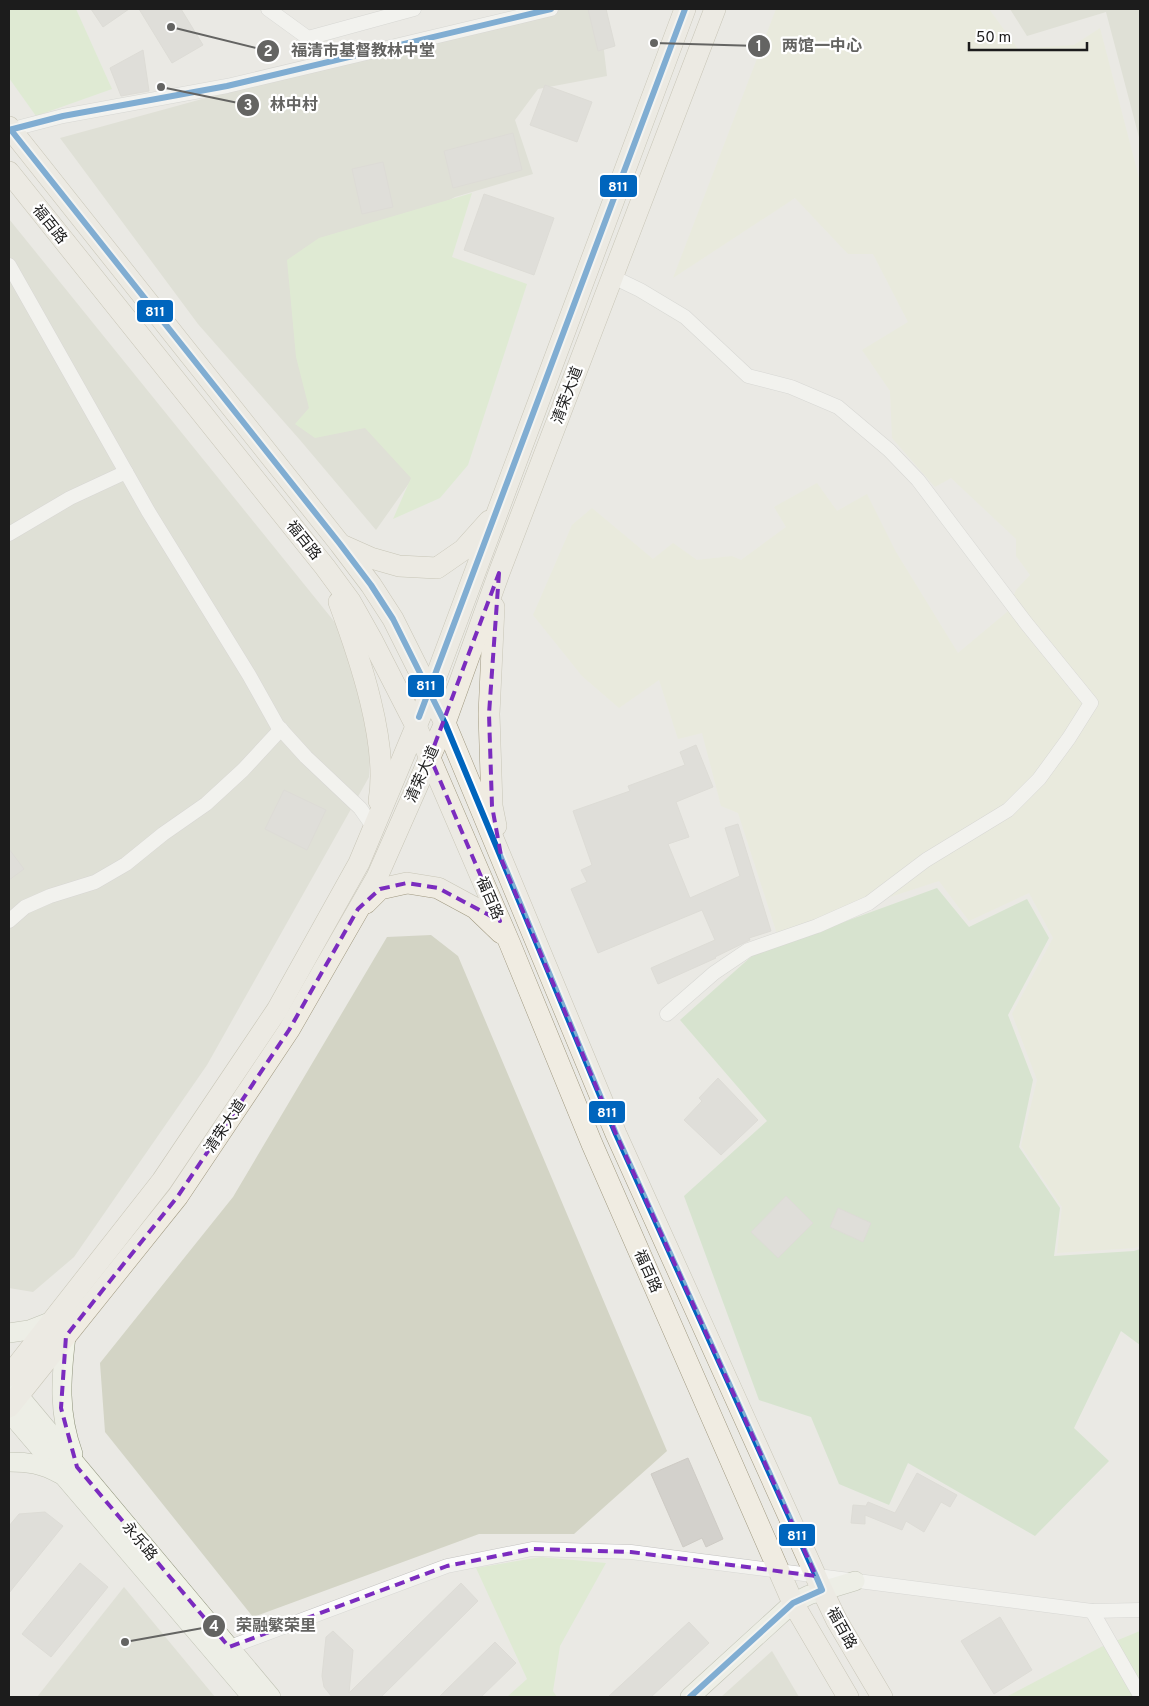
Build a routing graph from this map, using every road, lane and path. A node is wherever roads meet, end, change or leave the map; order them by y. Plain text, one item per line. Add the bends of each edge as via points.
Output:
1 (268, 9) edge
2 (414, 9) edge
3 (551, 9) edge
4 (685, 9) edge
5 (715, 9) edge
6 (9, 129) edge
7 (9, 172) edge
8 (9, 265) edge
9 (613, 277) junction
10 (126, 472) junction
11 (497, 512) junction
12 (9, 534) edge
13 (340, 544) junction
14 (326, 567) junction
15 (499, 573) junction
16 (430, 693) junction
17 (445, 723) junction
18 (416, 726) junction
19 (281, 729) junction
20 (430, 757) junction
21 (375, 827) junction
22 (502, 861) junction
23 (358, 910) junction
24 (9, 921) edge
25 (510, 944) junction
26 (666, 1014) dead end
27 (59, 1328) junction
28 (9, 1333) edge
29 (9, 1376) edge
30 (11, 1400) edge
31 (9, 1462) edge
32 (71, 1472) junction
33 (779, 1571) junction
34 (855, 1580) joint
35 (819, 1583) junction
36 (793, 1603) junction
37 (1140, 1610) edge
38 (1092, 1611) junction
39 (222, 1650) junction
40 (1140, 1695) edge
41 (252, 1697) edge
42 (271, 1697) edge
43 (690, 1697) edge
44 (848, 1697) edge
45 (882, 1697) edge

1 - 2 street via 308,38
3 - 6 street via 227,86
4 - 11 main road, 清荣大道
5 - 9 main road, 清荣大道
6 - 13 main road, 福百路
7 - 14 main road, 福百路
8 - 10 street
9 - 15 main road, 清荣大道
9 - 26 street via 685,317 748,376 791,387 838,407 889,450 918,480 1091,703 1039,779 1008,810 926,860 869,903 817,926 748,950 714,973
10 - 12 street via 70,498
10 - 19 street
11 - 13 main road via 463,550 437,568 399,566
11 - 16 main road, 清荣大道
13 - 16 main road, 福百路 via 393,619
14 - 18 main road, 福百路 via 350,601
14 - 21 main road via 372,704 382,789
15 - 17 main road, 清荣大道
15 - 22 main road via 490,657 489,714 492,806
16 - 17 main road, 福百路
16 - 18 main road, 清荣大道
17 - 20 main road, 清荣大道
17 - 22 main road, 福百路
18 - 20 main road, 福百路
18 - 21 main road, 清荣大道
19 - 21 street
19 - 24 street via 206,804 126,864 95,882 50,896 25,908
20 - 23 main road, 清荣大道 via 377,877
20 - 25 main road, 福百路
21 - 27 main road, 清荣大道 via 359,863 277,1010
22 - 35 main road, 福百路 via 616,1134
23 - 25 main road via 380,889 407,883 438,888 475,908
23 - 27 main road, 清荣大道 via 289,1030 178,1196
25 - 33 main road, 福百路 via 592,1144
27 - 28 street
27 - 29 main road, 清荣大道
27 - 30 main road, 清荣大道
27 - 32 street via 61,1408
30 - 32 street, 永乐路
31 - 32 street via 28,1462
32 - 39 street, 永乐路
33 - 35 street
33 - 36 main road, 福百路
33 - 39 street via 631,1552 532,1549 447,1566
34 - 35 street
34 - 38 street
35 - 36 street via 809,1595
35 - 45 main road, 福百路 via 837,1621
36 - 43 street
36 - 44 main road, 福百路
37 - 38 street
38 - 40 street
39 - 41 street, 永乐路
39 - 42 street, 永乐路

